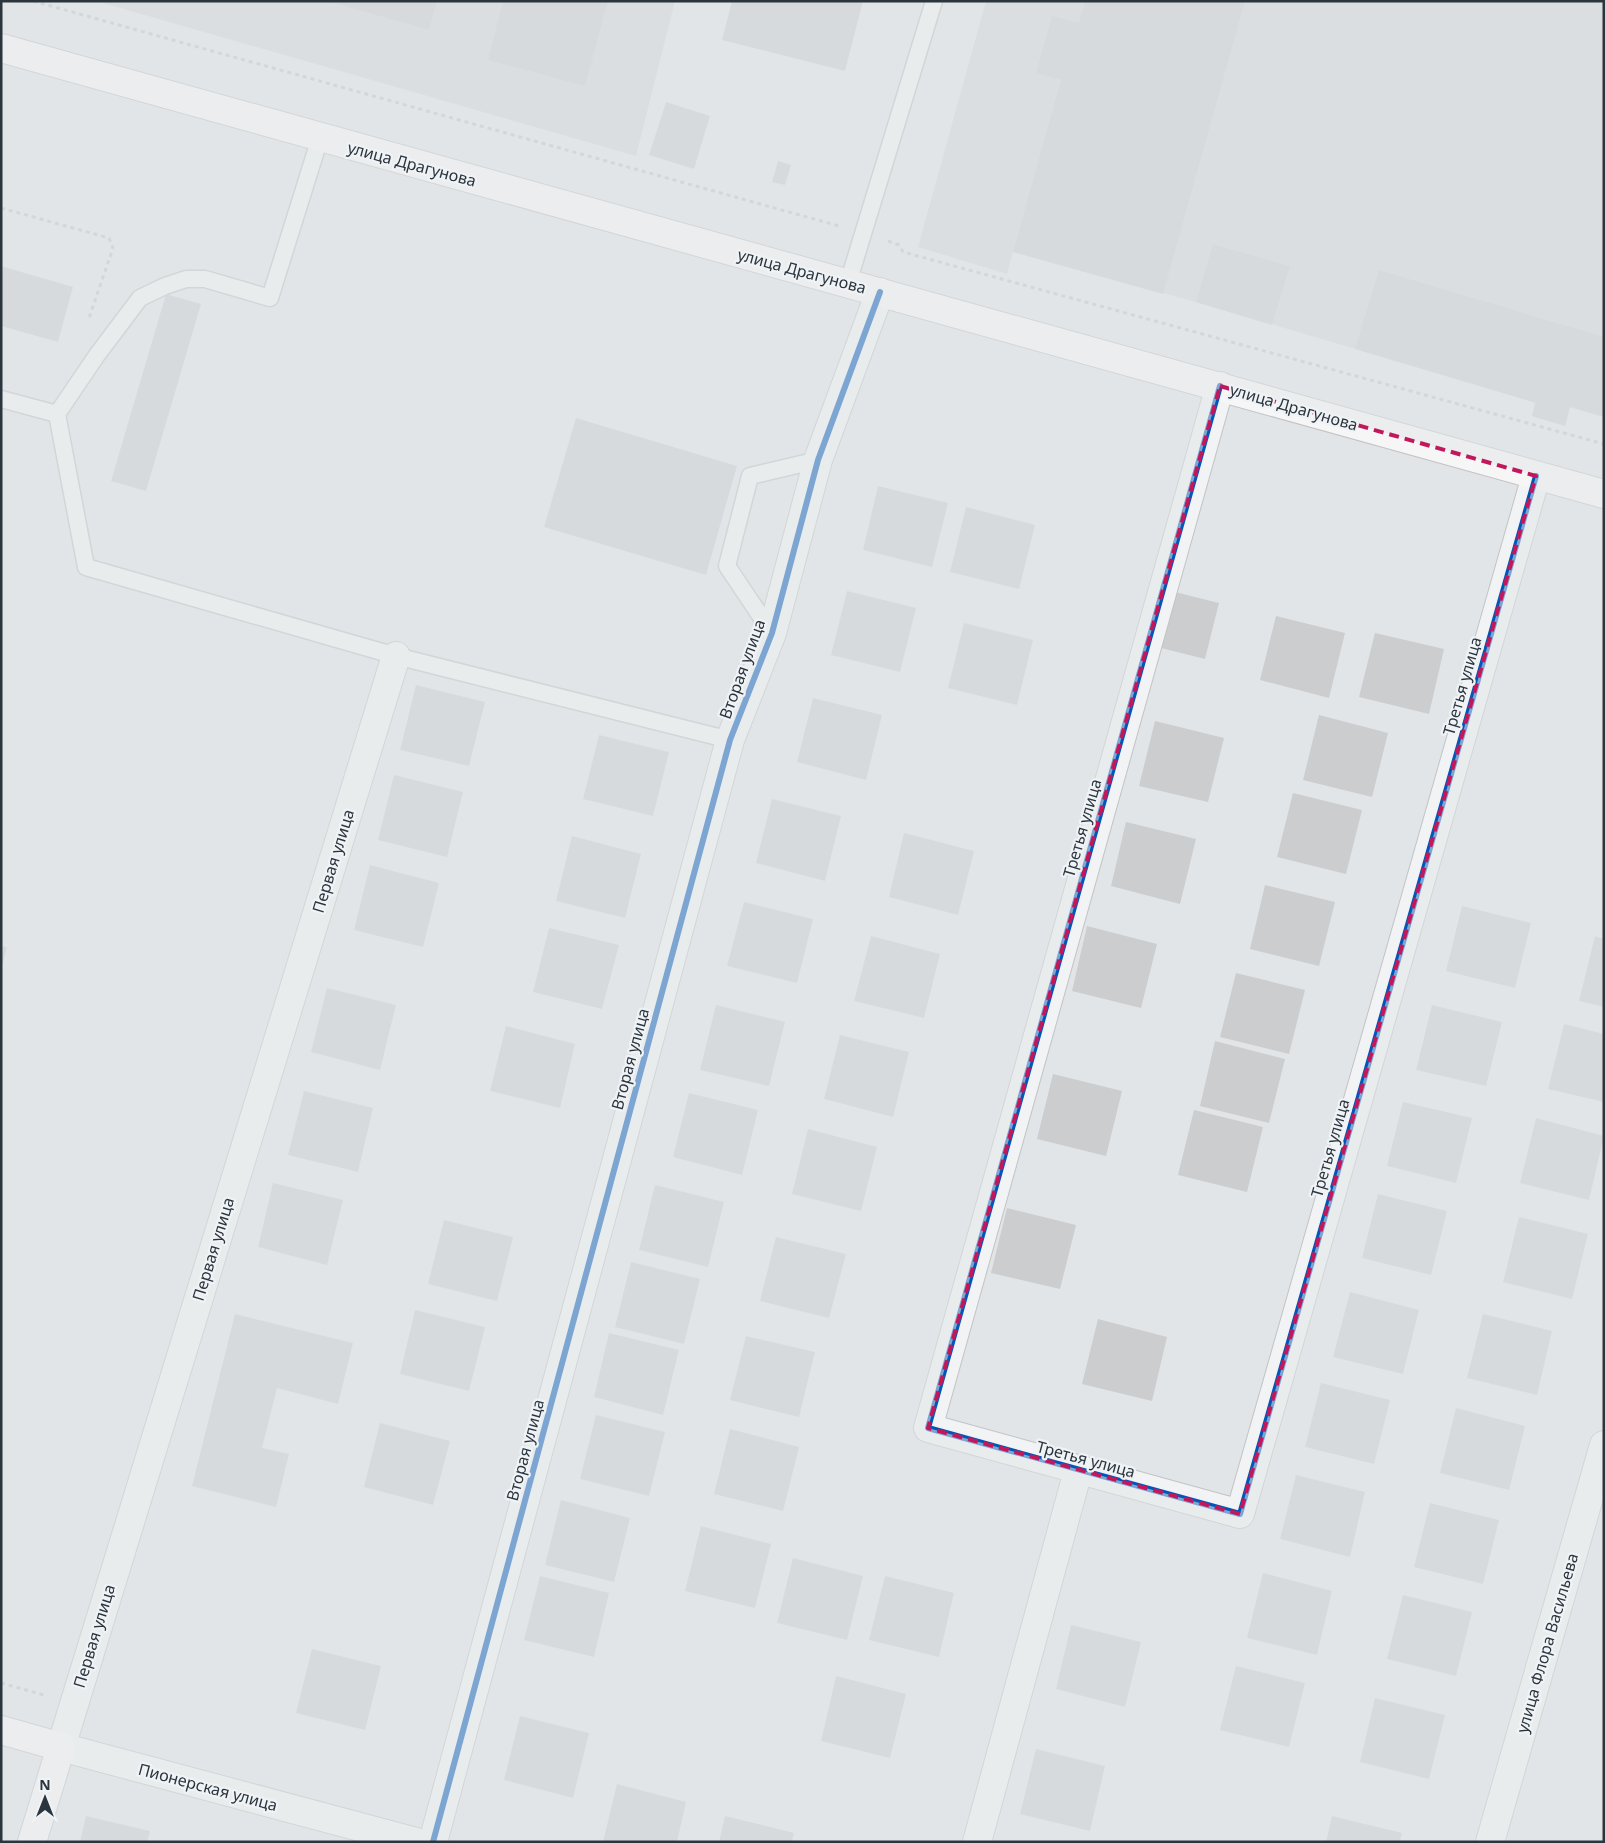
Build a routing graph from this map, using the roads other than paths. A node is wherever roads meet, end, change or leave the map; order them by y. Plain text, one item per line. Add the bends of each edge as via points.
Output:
1 (934, 1) edge
2 (1, 48) edge
3 (320, 138) junction
4 (848, 283) junction
5 (880, 292) junction
6 (1220, 386) junction
7 (1, 399) edge
8 (57, 414) junction
9 (818, 460) junction
10 (1536, 476) junction
11 (1604, 494) edge
12 (772, 633) junction
13 (396, 656) junction
14 (730, 740) junction
15 (1604, 1445) edge
16 (1078, 1471) junction
17 (1, 1730) edge
18 (61, 1747) junction
19 (32, 1842) edge
20 (416, 1842) edge
21 (434, 1842) edge
22 (977, 1842) edge
23 (1490, 1842) edge

1 - 4 lane
2 - 3 main road, улица Драгунова
3 - 4 main road, улица Драгунова
3 - 8 lane via 270,298 205,279 186,279 140,298
4 - 5 main road, улица Драгунова
5 - 6 main road, улица Драгунова
5 - 9 street, Вторая улица
6 - 10 main road, улица Драгунова
6 - 16 street, Третья улица via 928,1428
7 - 8 lane
8 - 13 lane via 86,567
9 - 12 street, Вторая улица
9 - 12 lane via 750,476 727,566
10 - 11 main road, улица Драгунова
10 - 16 street, Третья улица via 1240,1514
12 - 14 street, Вторая улица
13 - 14 lane
13 - 18 street, Первая улица
14 - 21 street, Вторая улица
15 - 23 street, улица Флора Васильева
16 - 22 street, Третья улица
17 - 18 main road, Пионерская улица
18 - 19 main road, Первая улица
18 - 20 street, Пионерская улица

